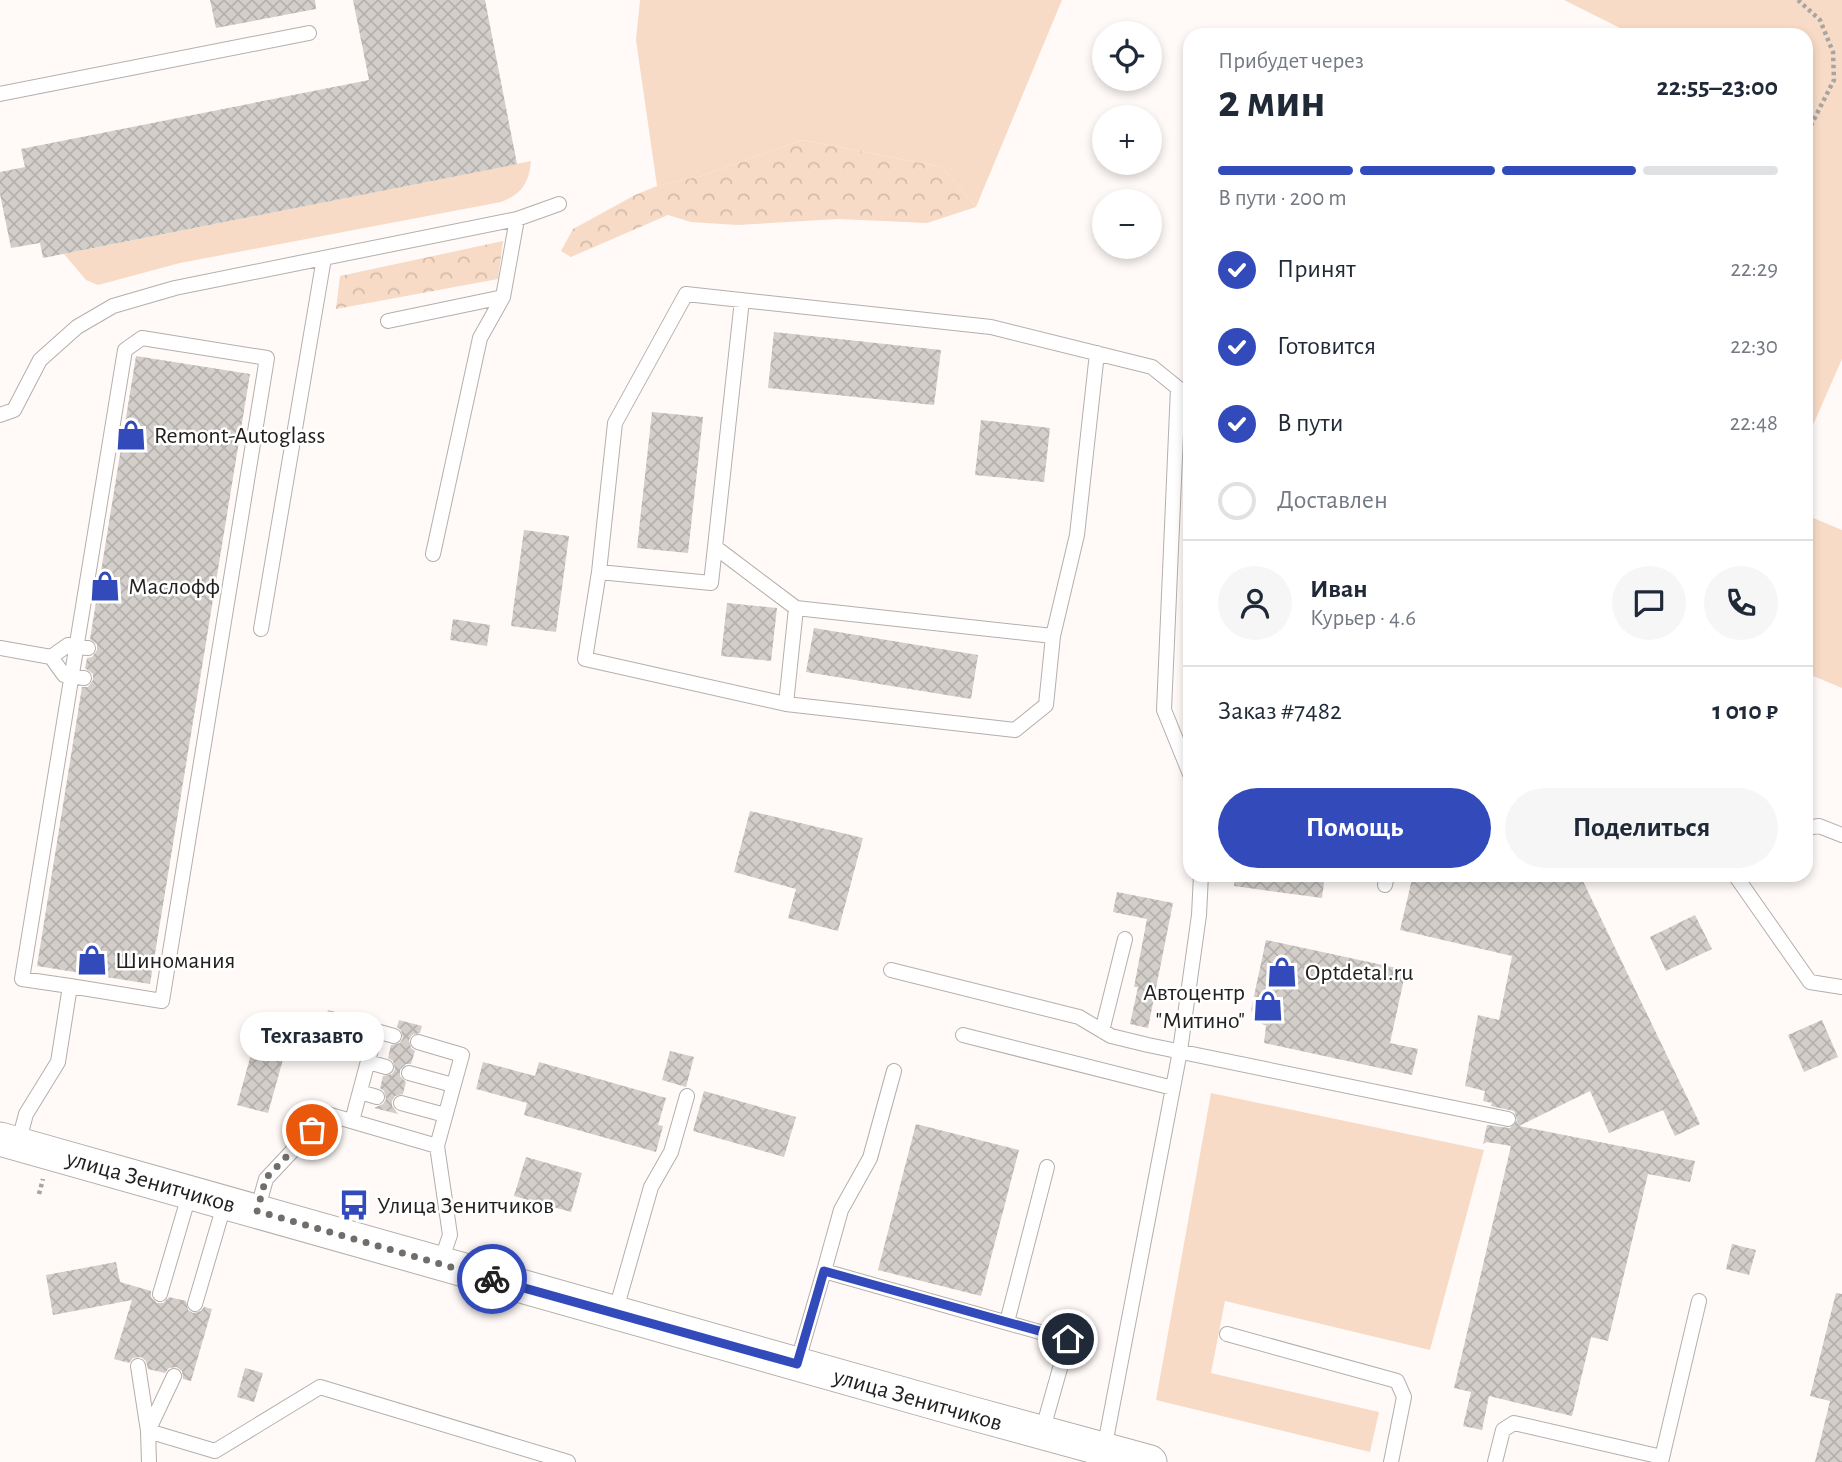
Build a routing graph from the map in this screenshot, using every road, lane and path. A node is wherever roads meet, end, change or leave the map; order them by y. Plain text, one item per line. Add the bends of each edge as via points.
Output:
1 (1798, 0) edge
2 (309, 33) dead end
3 (0, 94) edge
4 (1813, 122) edge
5 (559, 204) dead end
6 (517, 219) junction
7 (324, 258) junction
8 (503, 297) junction
9 (742, 300) junction
10 (388, 321) dead end
11 (1097, 353) junction
12 (0, 415) edge
13 (715, 547) junction
14 (433, 554) dead end
15 (599, 572) junction
16 (796, 608) junction
17 (261, 629) dead end
18 (1053, 636) junction
19 (83, 647) junction
20 (0, 648) edge
21 (51, 657) junction
22 (78, 677) junction
23 (786, 704) junction
24 (1183, 757) edge
25 (1813, 827) edge
26 (1842, 835) edge
27 (1201, 882) edge
28 (1740, 882) edge
29 (1125, 939) dead end
30 (891, 970) dead end
31 (70, 986) junction
32 (1842, 987) edge
33 (1102, 1031) junction
34 (962, 1035) dead end
35 (394, 1036) dead end
36 (418, 1042) dead end
37 (1180, 1051) junction
38 (368, 1062) junction
39 (386, 1067) dead end
40 (894, 1071) dead end
41 (409, 1073) dead end
42 (453, 1085) junction
43 (1173, 1088) junction
44 (360, 1092) junction
45 (687, 1096) dead end
46 (377, 1097) dead end
47 (401, 1103) dead end
48 (445, 1115) junction
49 (1508, 1119) dead end
50 (352, 1121) junction
51 (6, 1144) edge
52 (437, 1146) junction
53 (1048, 1167) dead end
54 (43, 1178) dead end
55 (190, 1192) junction
56 (39, 1194) dead end
57 (225, 1202) junction
58 (257, 1211) junction
59 (440, 1264) junction
60 (824, 1271) junction
61 (160, 1294) dead end
62 (1699, 1301) dead end
63 (195, 1304) dead end
64 (615, 1313) junction
65 (1007, 1322) junction
66 (1227, 1334) dead end
67 (797, 1364) junction
68 (138, 1366) dead end
69 (174, 1376) dead end
70 (148, 1431) junction
71 (1042, 1433) junction
72 (1103, 1456) edge
73 (1661, 1460) edge
74 (149, 1462) edge
75 (568, 1462) edge
76 (1150, 1462) edge
77 (1391, 1462) edge
78 (1495, 1462) edge

1 - 4 path via 1820,20 1833,52 1835,80
2 - 3 lane
5 - 6 lane
6 - 7 lane
6 - 8 lane
7 - 12 lane via 175,288 113,306 77,327 40,360 14,410
7 - 17 lane
8 - 10 lane
8 - 14 lane via 480,338
9 - 11 lane via 991,327
9 - 13 lane
9 - 15 lane via 686,294 615,423
11 - 18 lane via 1077,535
11 - 24 lane via 1152,367 1178,388 1164,710
13 - 15 lane via 711,583
13 - 16 lane
15 - 23 lane via 585,659
16 - 18 lane
16 - 23 lane
18 - 23 lane via 1046,705 1015,730
19 - 21 lane via 68,645
19 - 22 lane
19 - 31 lane via 125,350 142,338 267,358 162,1001
20 - 21 lane
21 - 22 lane via 64,675
22 - 31 lane via 22,979
25 - 26 lane
27 - 37 lane
28 - 32 lane via 1811,982
29 - 33 lane
30 - 33 lane via 1079,1017
31 - 51 lane via 58,1062
33 - 37 lane
34 - 43 lane
35 - 38 lane via 376,1031
36 - 42 lane via 462,1055
37 - 43 lane
37 - 49 lane
38 - 39 lane
38 - 44 lane
40 - 60 lane via 870,1158 841,1210
41 - 42 lane
42 - 48 lane
43 - 72 lane
44 - 46 lane
44 - 50 lane
45 - 64 lane via 671,1152 650,1187
47 - 48 lane
48 - 52 lane
50 - 52 lane
50 - 58 lane via 327,1114 266,1178
51 - 55 street, улица Зенитчиков
52 - 59 lane via 450,1235
53 - 65 lane
54 - 56 path
55 - 57 street, улица Зенитчиков
55 - 61 lane
57 - 58 street, улица Зенитчиков
57 - 63 lane
58 - 59 street, улица Зенитчиков
59 - 64 street, улица Зенитчиков
60 - 65 lane
60 - 67 lane
62 - 73 lane
64 - 67 street, улица Зенитчиков
65 - 71 lane via 1068,1339
66 - 77 lane via 1397,1381 1404,1397
67 - 71 street, улица Зенитчиков
68 - 70 lane
69 - 70 lane
70 - 74 lane
70 - 75 lane via 215,1451 320,1387
71 - 72 street, улица Зенитчиков
72 - 76 street, улица Зенитчиков
73 - 78 lane via 1514,1423 1503,1430

